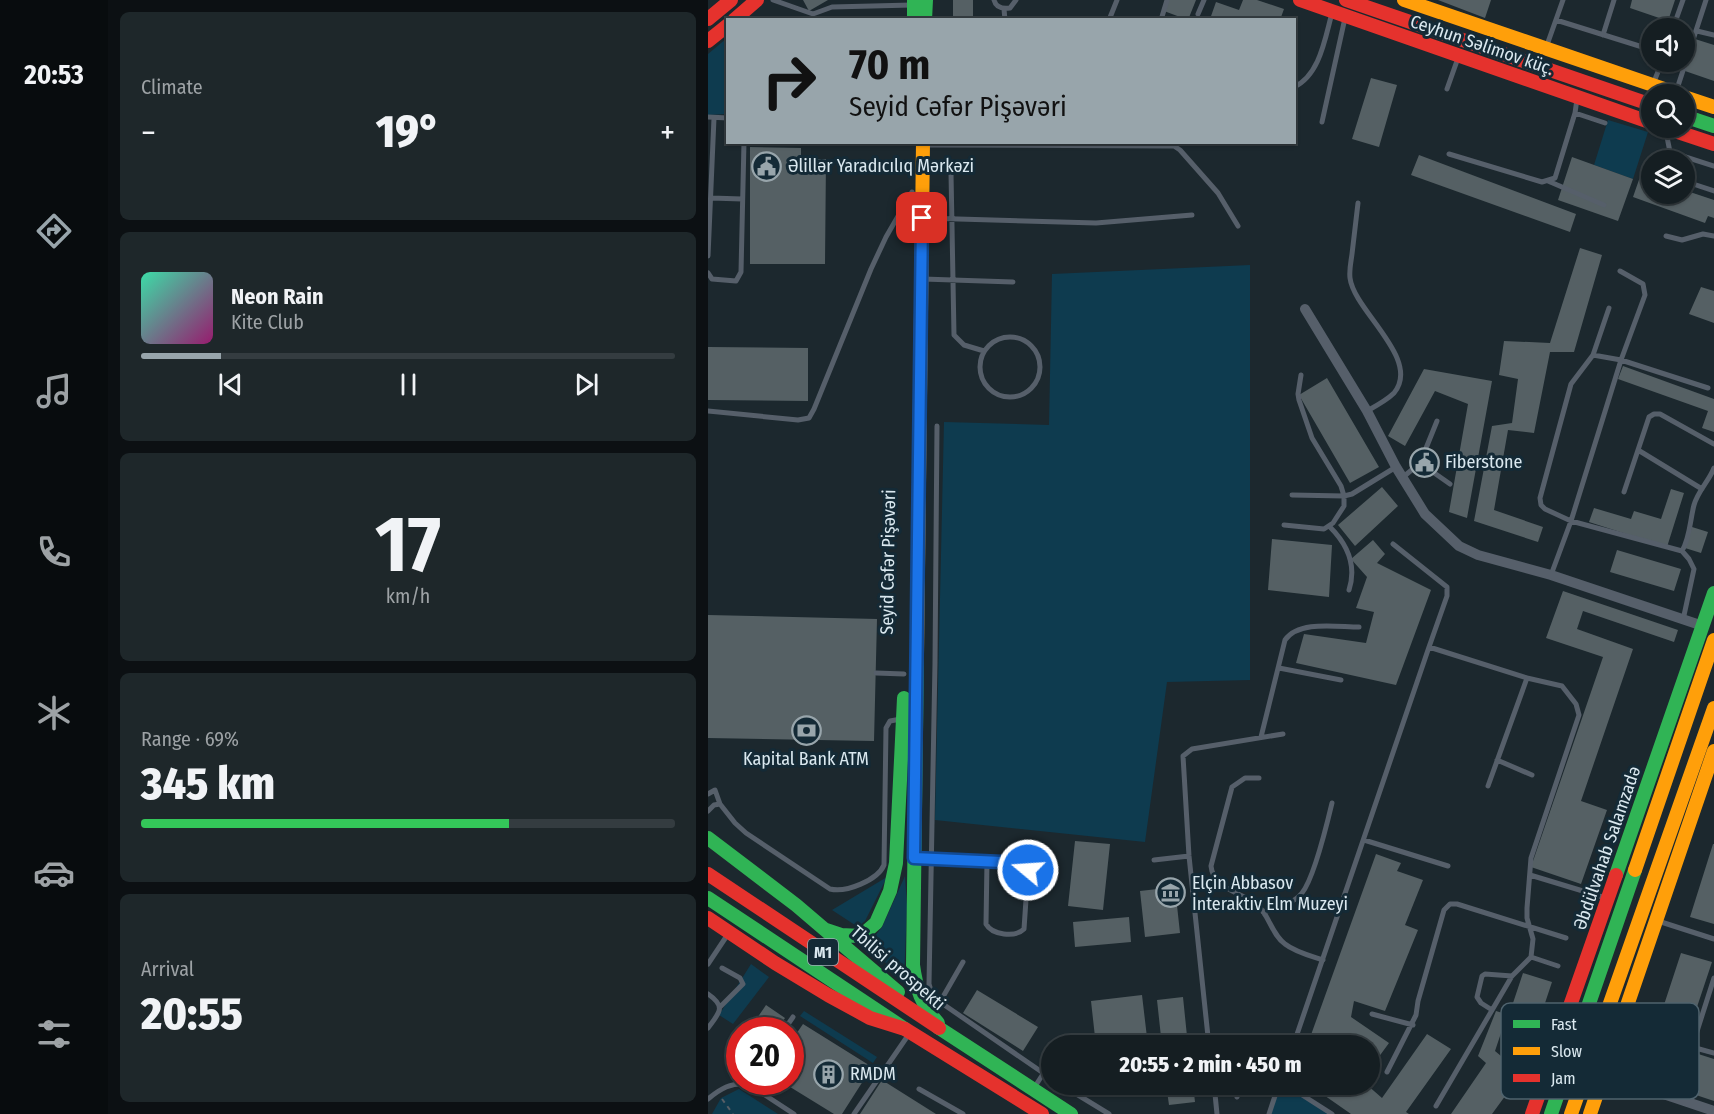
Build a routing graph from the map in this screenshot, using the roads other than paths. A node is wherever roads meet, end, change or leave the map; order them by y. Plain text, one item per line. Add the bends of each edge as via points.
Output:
1 (731, 0) edge
2 (757, 0) edge
3 (994, 0) edge
4 (1016, 0) edge
5 (1117, 0) edge
6 (1167, 0) edge
7 (1204, 0) edge
8 (1300, 0) edge
9 (1346, 0) edge
10 (1404, 0) edge
11 (1563, 0) edge
12 (1614, 0) edge
13 (1683, 0) edge
14 (1706, 0) edge
15 (778, 1) edge
16 (918, 2) edge
17 (1004, 9) junction
18 (1198, 14) dead end
19 (1339, 14) junction
20 (736, 18) edge
21 (914, 18) edge
22 (924, 18) edge
23 (1005, 18) edge
24 (1110, 18) edge
25 (1162, 18) edge
26 (1677, 18) edge
27 (708, 20) edge
28 (1556, 20) junction
29 (726, 27) edge
30 (1696, 31) junction
31 (1603, 35) junction
32 (1714, 35) edge
33 (708, 41) edge
34 (1641, 47) edge
35 (1545, 50) junction
36 (1458, 56) junction
37 (1513, 58) junction
38 (1647, 84) edge
39 (1682, 84) edge
40 (1296, 86) edge
41 (1447, 89) dead end
42 (1577, 98) junction
43 (1695, 100) edge
44 (1641, 101) edge
45 (1714, 106) edge
46 (1575, 113) junction
47 (711, 118) edge
48 (1641, 119) edge
49 (1695, 120) edge
50 (1322, 122) dead end
51 (1605, 123) dead end
52 (1714, 126) edge
53 (1667, 138) edge
54 (1695, 138) edge
55 (744, 144) edge
56 (920, 144) edge
57 (920, 144) edge
58 (959, 144) edge
59 (1714, 144) edge
60 (1449, 154) dead end
61 (1714, 166) edge
62 (951, 173) dead end
63 (1548, 181) junction
64 (1695, 185) edge
65 (1714, 191) edge
66 (912, 192) junction
67 (711, 198) junction
68 (742, 199) junction
69 (1358, 203) dead end
70 (1604, 205) dead end
71 (1192, 215) dead end
72 (922, 218) junction
73 (953, 218) junction
74 (1238, 226) dead end
75 (1666, 236) dead end
76 (1714, 236) edge
77 (708, 256) edge
78 (1620, 271) dead end
79 (708, 273) edge
80 (921, 279) junction
81 (952, 280) junction
82 (1013, 282) dead end
83 (1609, 308) dead end
84 (1305, 309) dead end
85 (984, 351) junction
86 (1593, 356) junction
87 (1621, 360) junction
88 (1301, 375) dead end
89 (1708, 388) dead end
90 (708, 411) edge
91 (1367, 411) junction
92 (1437, 421) dead end
93 (937, 426) dead end
94 (1714, 444) edge
95 (1638, 450) junction
96 (1420, 463) junction
97 (1396, 467) junction
98 (1714, 468) edge
99 (919, 475) junction
100 (938, 475) junction
101 (1402, 478) junction
102 (1450, 484) dead end
103 (1702, 489) junction
104 (1624, 492) dead end
105 (1292, 495) dead end
106 (1344, 496) junction
107 (1571, 521) junction
108 (1284, 525) dead end
109 (1330, 527) junction
110 (1393, 544) dead end
111 (1682, 551) junction
112 (1551, 575) junction
113 (1349, 590) dead end
114 (1714, 593) edge
115 (1683, 620) junction
116 (1702, 626) junction
117 (1359, 627) dead end
118 (1714, 640) edge
119 (1429, 647) junction
120 (1694, 652) junction
121 (1279, 668) junction
122 (876, 673) dead end
123 (904, 674) junction
124 (1527, 678) junction
125 (1341, 680) dead end
126 (1698, 686) junction
127 (1714, 708) edge
128 (904, 719) junction
129 (1283, 734) dead end
130 (1261, 737) junction
131 (1714, 751) edge
132 (1497, 760) junction
133 (1532, 775) dead end
134 (1259, 778) dead end
135 (1488, 786) dead end
136 (708, 794) edge
137 (1332, 803) dead end
138 (720, 804) junction
139 (708, 812) edge
140 (897, 815) junction
141 (914, 815) junction
142 (708, 838) edge
143 (1364, 840) junction
144 (1189, 856) junction
145 (914, 858) junction
146 (930, 858) junction
147 (1154, 860) dead end
148 (987, 861) junction
149 (1448, 866) dead end
150 (708, 874) edge
151 (1530, 875) junction
152 (708, 898) edge
153 (1608, 899) junction
154 (1263, 912) junction
155 (708, 918) edge
156 (1657, 921) junction
157 (1532, 929) junction
158 (826, 930) junction
159 (729, 933) junction
160 (1566, 938) dead end
161 (1714, 939) edge
162 (1531, 957) junction
163 (1323, 960) junction
164 (963, 962) dead end
165 (708, 964) edge
166 (1558, 966) dead end
167 (722, 968) dead end
168 (1512, 976) junction
169 (1714, 978) edge
170 (708, 994) edge
171 (940, 1002) junction
172 (1571, 1003) edge
173 (1589, 1003) edge
174 (1610, 1003) edge
175 (1629, 1003) edge
176 (720, 1007) junction
177 (1492, 1010) junction
178 (1372, 1014) dead end
179 (1413, 1025) junction
180 (1699, 1025) edge
181 (708, 1028) edge
182 (939, 1028) junction
183 (907, 1031) junction
184 (1208, 1035) edge
185 (1297, 1035) edge
186 (952, 1036) junction
187 (1699, 1049) edge
188 (1714, 1053) edge
189 (1387, 1072) dead end
190 (1041, 1073) edge
191 (1041, 1077) edge
192 (726, 1087) edge
193 (919, 1089) dead end
194 (1033, 1089) junction
195 (766, 1095) edge
196 (1078, 1095) edge
197 (1215, 1095) edge
198 (1275, 1095) edge
199 (1302, 1095) edge
200 (708, 1099) edge
201 (1537, 1099) edge
202 (1556, 1099) edge
203 (1576, 1099) edge
204 (1595, 1099) edge
205 (1678, 1099) edge
206 (1436, 1106) dead end
207 (1714, 1111) edge
208 (794, 1114) edge
209 (854, 1114) edge
210 (963, 1114) edge
211 (1041, 1114) edge
212 (1071, 1114) edge
213 (1109, 1114) edge
214 (1217, 1114) edge
215 (1269, 1114) edge
216 (1332, 1114) edge
217 (1532, 1114) edge
218 (1551, 1114) edge
219 (1571, 1114) edge
220 (1590, 1114) edge

1 - 27 main road
2 - 20 main road
3 - 17 lane
4 - 17 lane
5 - 24 lane
6 - 25 lane
7 - 18 lane
8 - 19 main road, Ceyhun Səlimov küç.
9 - 37 main road, Ceyhun Səlimov küç.
10 - 35 main road, Ceyhun Səlimov küç.
11 - 28 lane
12 - 31 lane
13 - 26 lane
14 - 30 lane
15 - 16 lane via 813,14 832,7
16 - 21 main road
16 - 22 main road
17 - 23 lane
19 - 36 main road, Ceyhun Səlimov küç.
19 - 40 lane via 1310,73
19 - 50 lane
28 - 31 lane
28 - 35 lane
29 - 33 main road
30 - 32 lane
30 - 39 lane
31 - 34 lane
35 - 38 main road, Ceyhun Səlimov küç.
36 - 37 main road
36 - 41 lane
36 - 42 main road, Ceyhun Səlimov küç.
37 - 44 main road, Ceyhun Səlimov küç.
42 - 46 lane
42 - 48 main road, Ceyhun Səlimov küç.
43 - 45 main road, Ceyhun Səlimov küç.
46 - 51 lane
46 - 63 lane via 1555,178
47 - 67 lane
49 - 52 main road
53 - 61 lane via 1670,152
54 - 59 main road
55 - 68 lane
56 - 66 main road, Seyid Cəfər Pişəvəri
57 - 72 main road, Seyid Cəfər Pişəvəri
58 - 74 lane via 1174,146 1218,193
60 - 63 lane
62 - 73 lane
63 - 70 lane
64 - 65 lane
66 - 90 lane via 886,237 809,418
66 - 123 main road, Seyid Cəfər Pişəvəri
67 - 68 lane
67 - 77 lane
68 - 79 lane via 739,277 736,281 712,279
69 - 91 lane via 1350,278 1366,310 1390,343 1401,369 1401,381 1393,394
71 - 73 lane via 1096,223
72 - 73 lane
72 - 80 main road, Seyid Cəfər Pişəvəri
73 - 81 lane
75 - 76 lane via 1682,240 1703,234
78 - 87 lane via 1644,284 1646,290
80 - 81 lane
80 - 99 main road, Seyid Cəfər Pişəvəri
81 - 82 lane
81 - 85 lane via 954,335 963,345
83 - 86 lane
84 - 91 street
85 - 85 lane via 980,372 991,390 1011,397 1025,393 1035,383 1040,362 1029,343 1009,337 995,341
86 - 87 lane
86 - 107 lane via 1571,384 1540,498 1545,509
87 - 89 lane
87 - 107 lane
88 - 106 lane via 1298,394 1312,438
91 - 97 street
92 - 96 lane
93 - 100 lane
94 - 95 lane via 1654,414 1649,417
95 - 103 lane
95 - 104 lane
96 - 101 lane
96 - 102 lane
97 - 101 street
97 - 106 lane via 1360,491
98 - 103 lane
99 - 100 lane
99 - 141 main road, Seyid Cəfər Pişəvəri
100 - 146 lane
101 - 112 street via 1425,514 1459,546
103 - 111 lane via 1694,504
105 - 106 lane
106 - 109 lane via 1344,506
107 - 111 lane
107 - 112 lane
108 - 109 lane
109 - 113 lane via 1349,553 1353,568
110 - 119 lane via 1447,587
111 - 115 lane via 1694,569
112 - 115 street
114 - 116 main road, Əbdülvahab Salamzadə
115 - 116 street
116 - 120 main road, Əbdülvahab Salamzadə
117 - 121 lane via 1297,629 1285,640
118 - 126 main road, Əbdülvahab Salamzadə
119 - 124 lane
119 - 143 lane
120 - 126 main road
120 - 153 main road, Əbdülvahab Salamzadə
121 - 125 lane
121 - 130 lane
122 - 123 lane
123 - 128 main road, Seyid Cəfər Pişəvəri
124 - 132 lane
124 - 151 lane via 1562,686 1579,715 1531,858
126 - 173 main road, Əbdülvahab Salamzadə
127 - 174 main road
128 - 138 lane via 890,721 886,728 884,865 875,876 848,889 830,889 755,839
128 - 140 main road, Seyid Cəfər Pişəvəri
129 - 130 lane
130 - 144 lane via 1192,749 1183,756
131 - 156 main road
132 - 133 lane
132 - 135 lane
134 - 154 lane via 1245,778 1232,787 1211,866 1219,884 1253,902
136 - 138 lane via 715,790
137 - 154 lane via 1307,885 1292,901
138 - 139 lane
140 - 141 main road
140 - 158 main road, Seyid Cəfər Pişəvəri via 894,880 876,923 861,936
141 - 145 main road, Seyid Cəfər Pişəvəri
142 - 158 main road, Tbilisi prospekti
143 - 149 lane
143 - 163 lane
144 - 147 lane
144 - 184 lane
145 - 146 lane
145 - 186 main road, Seyid Cəfər Pişəvəri via 913,965 917,990 930,1015
146 - 148 lane
146 - 171 lane via 929,984
148 - 148 lane via 1022,863 1028,870 1024,929 1019,934 987,928
150 - 182 main road, M1
151 - 153 lane
151 - 157 lane via 1527,918
152 - 183 main road, M1
153 - 172 main road, Əbdülvahab Salamzadə
154 - 163 lane via 1287,946
155 - 159 main road
156 - 161 lane
156 - 175 main road
157 - 160 lane
157 - 162 lane
157 - 179 lane via 1450,904 1444,910
158 - 182 main road, Tbilisi prospekti
159 - 165 lane
159 - 183 main road via 857,1013
162 - 166 lane
162 - 168 lane
163 - 185 lane
164 - 171 lane
167 - 176 lane via 743,984
168 - 177 lane
168 - 177 lane via 1485,974 1480,979 1477,997
169 - 180 lane
170 - 176 lane
171 - 190 lane
176 - 181 lane
177 - 206 lane
178 - 179 lane
179 - 189 lane
182 - 186 main road, Tbilisi prospekti
183 - 209 lane
183 - 211 main road
186 - 194 main road, Tbilisi prospekti
187 - 188 lane
191 - 194 lane
192 - 200 lane
193 - 210 lane
194 - 212 main road, Tbilisi prospekti
195 - 208 lane
196 - 213 lane
197 - 214 lane
198 - 215 lane
199 - 216 lane
201 - 217 main road, Əbdülvahab Salamzadə
202 - 218 main road, Əbdülvahab Salamzadə
203 - 219 main road
204 - 220 main road
205 - 207 street

